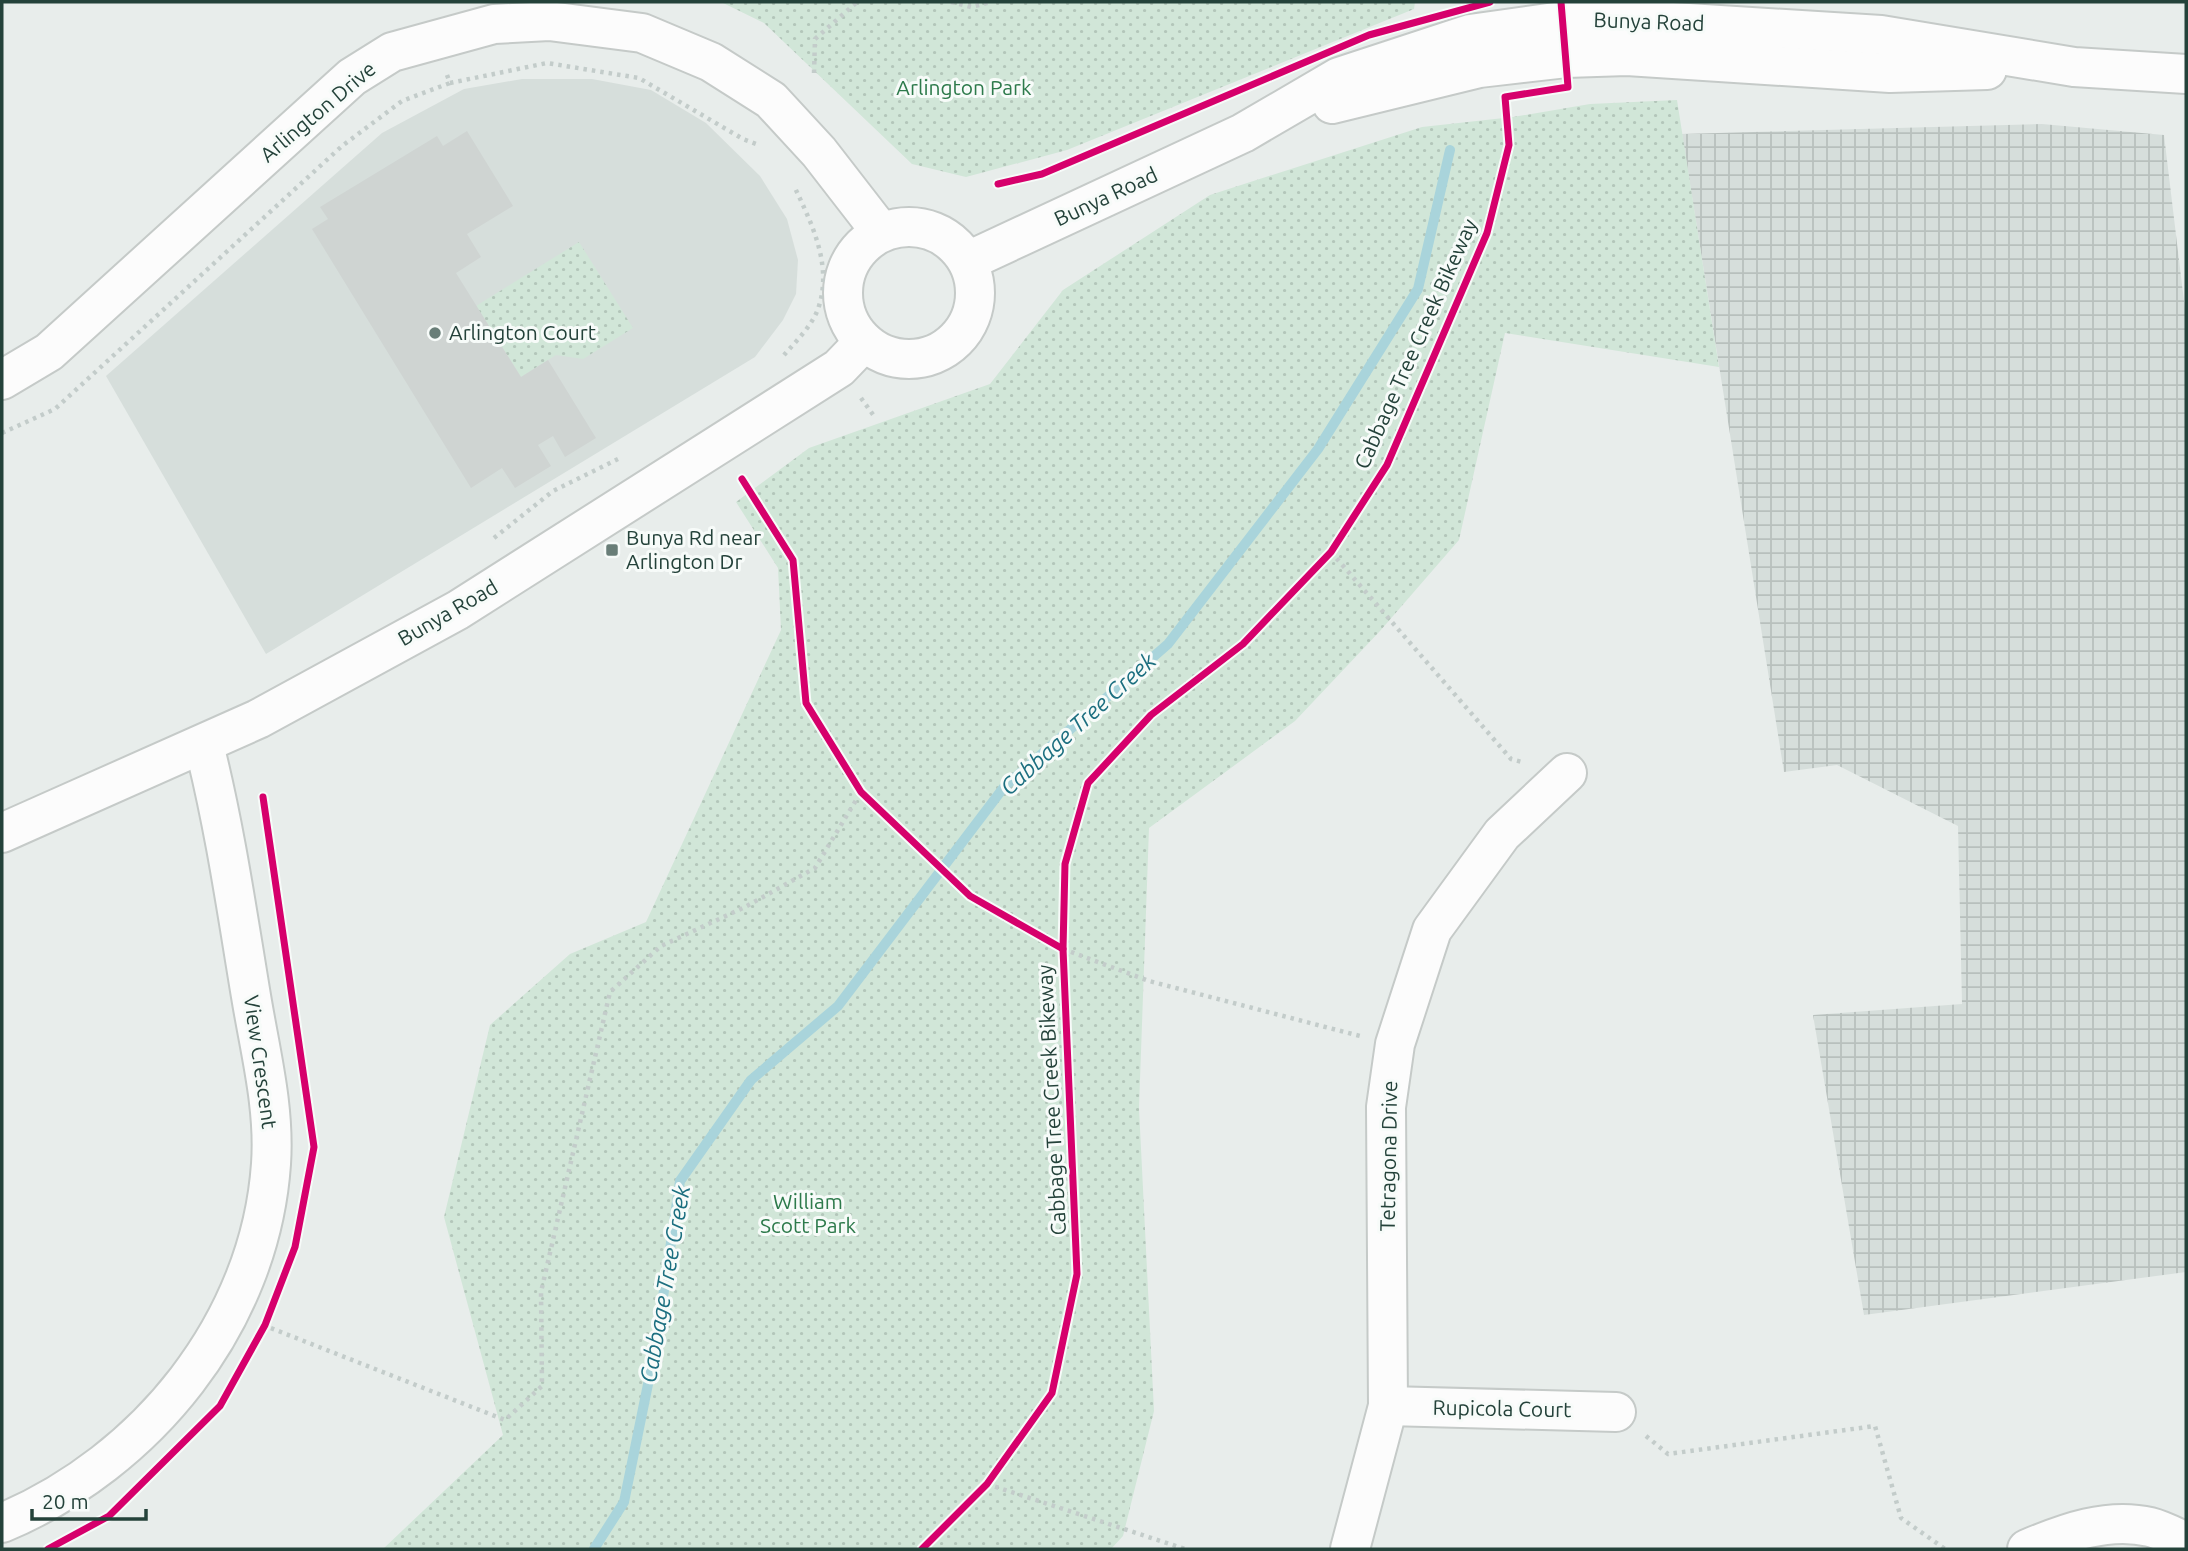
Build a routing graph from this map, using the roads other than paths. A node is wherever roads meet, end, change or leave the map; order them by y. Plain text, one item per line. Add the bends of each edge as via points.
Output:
1 (1626, 25) edge
2 (2186, 74) edge
3 (881, 232) junction
4 (968, 261) junction
5 (864, 342) junction
6 (2, 380) edge
7 (204, 746) junction
8 (1567, 773) road end
9 (2, 833) edge
10 (1388, 1406) junction
11 (1616, 1412) road end
12 (2, 1523) edge
13 (2186, 1542) edge
14 (1350, 1549) edge
15 (2027, 1549) edge

1 - 2 street, Bunya Road via 1881,35 2074,66
1 - 4 street, Bunya Road via 1562,21 1470,34 1339,77 1243,133
3 - 4 street via 920,227 940,233
3 - 5 street via 863,245 843,283 843,305 850,326
3 - 6 street, Arlington Drive via 819,152 771,100 711,62 642,33 572,22 494,24 392,51 352,77 49,352
4 - 5 street via 976,301 959,338 942,351 902,359 881,354
5 - 7 street, Bunya Road via 839,368 458,610
7 - 9 street, Bunya Road
7 - 12 street, View Crescent via 221,810 271,1111 271,1163 257,1246 202,1364 167,1407 68,1487
8 - 10 street, Tetragona Drive via 1502,834 1432,930 1395,1044 1386,1107
10 - 11 street, Rupicola Court
10 - 14 street, Tetragona Drive
13 - 15 street via 2150,1527 2111,1525 2066,1533

